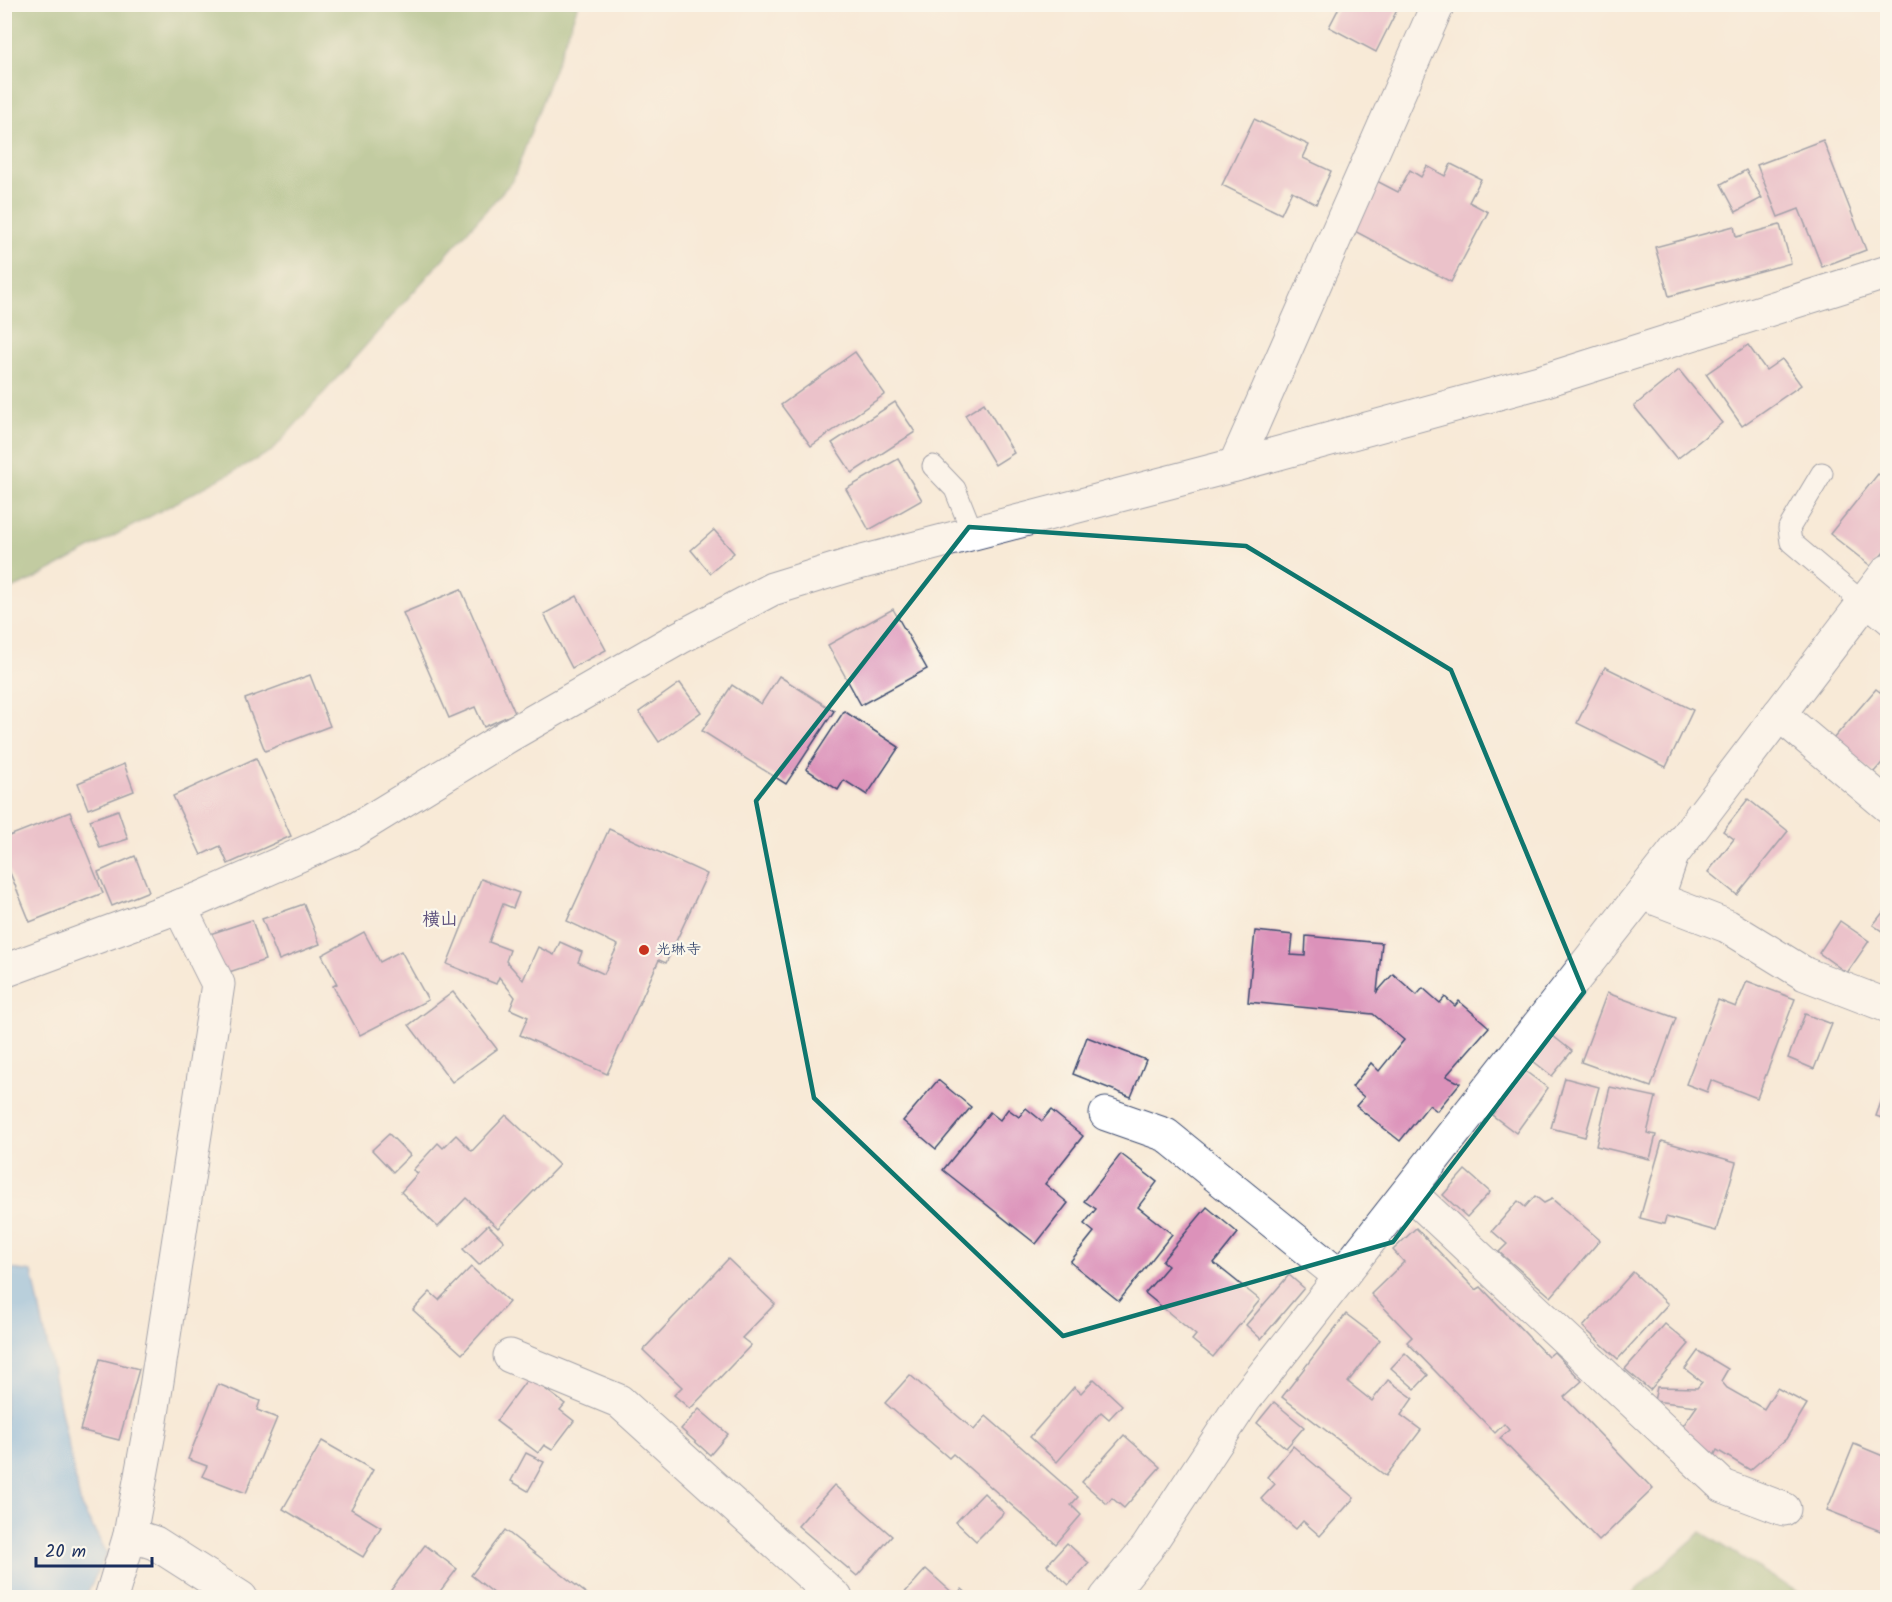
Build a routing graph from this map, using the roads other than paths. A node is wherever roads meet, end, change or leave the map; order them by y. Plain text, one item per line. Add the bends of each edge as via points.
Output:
1 (1438, 4) edge
2 (1887, 272) edge
3 (1235, 465) junction
4 (933, 466) dead end
5 (1821, 473) dead end
6 (973, 534) junction
7 (1887, 572) edge
8 (1862, 603) junction
9 (1887, 624) edge
10 (1779, 714) junction
11 (1887, 806) edge
12 (1672, 855) junction
13 (179, 906) junction
14 (4, 971) edge
15 (1887, 1006) edge
16 (1106, 1114) dead end
17 (1409, 1192) junction
18 (1341, 1277) junction
19 (510, 1356) dead end
20 (1784, 1509) dead end
21 (130, 1536) junction
22 (111, 1598) edge
23 (241, 1598) edge
24 (836, 1598) edge
25 (1106, 1598) edge

1 - 3 street
2 - 3 street via 1543,381
3 - 6 street
4 - 6 lane via 955,489
5 - 8 lane via 1789,528 1791,542
6 - 13 street via 772,589 508,735 350,833
7 - 8 street
8 - 9 lane
8 - 10 street
10 - 11 street
10 - 12 street
12 - 15 street via 1657,899 1727,926 1805,974
12 - 17 street
13 - 14 street
13 - 21 street via 218,984
16 - 18 street via 1166,1135
17 - 18 street
17 - 20 street via 1723,1486
18 - 25 street via 1245,1399 1147,1548
19 - 24 street via 619,1401
21 - 22 street
21 - 23 street via 154,1543

